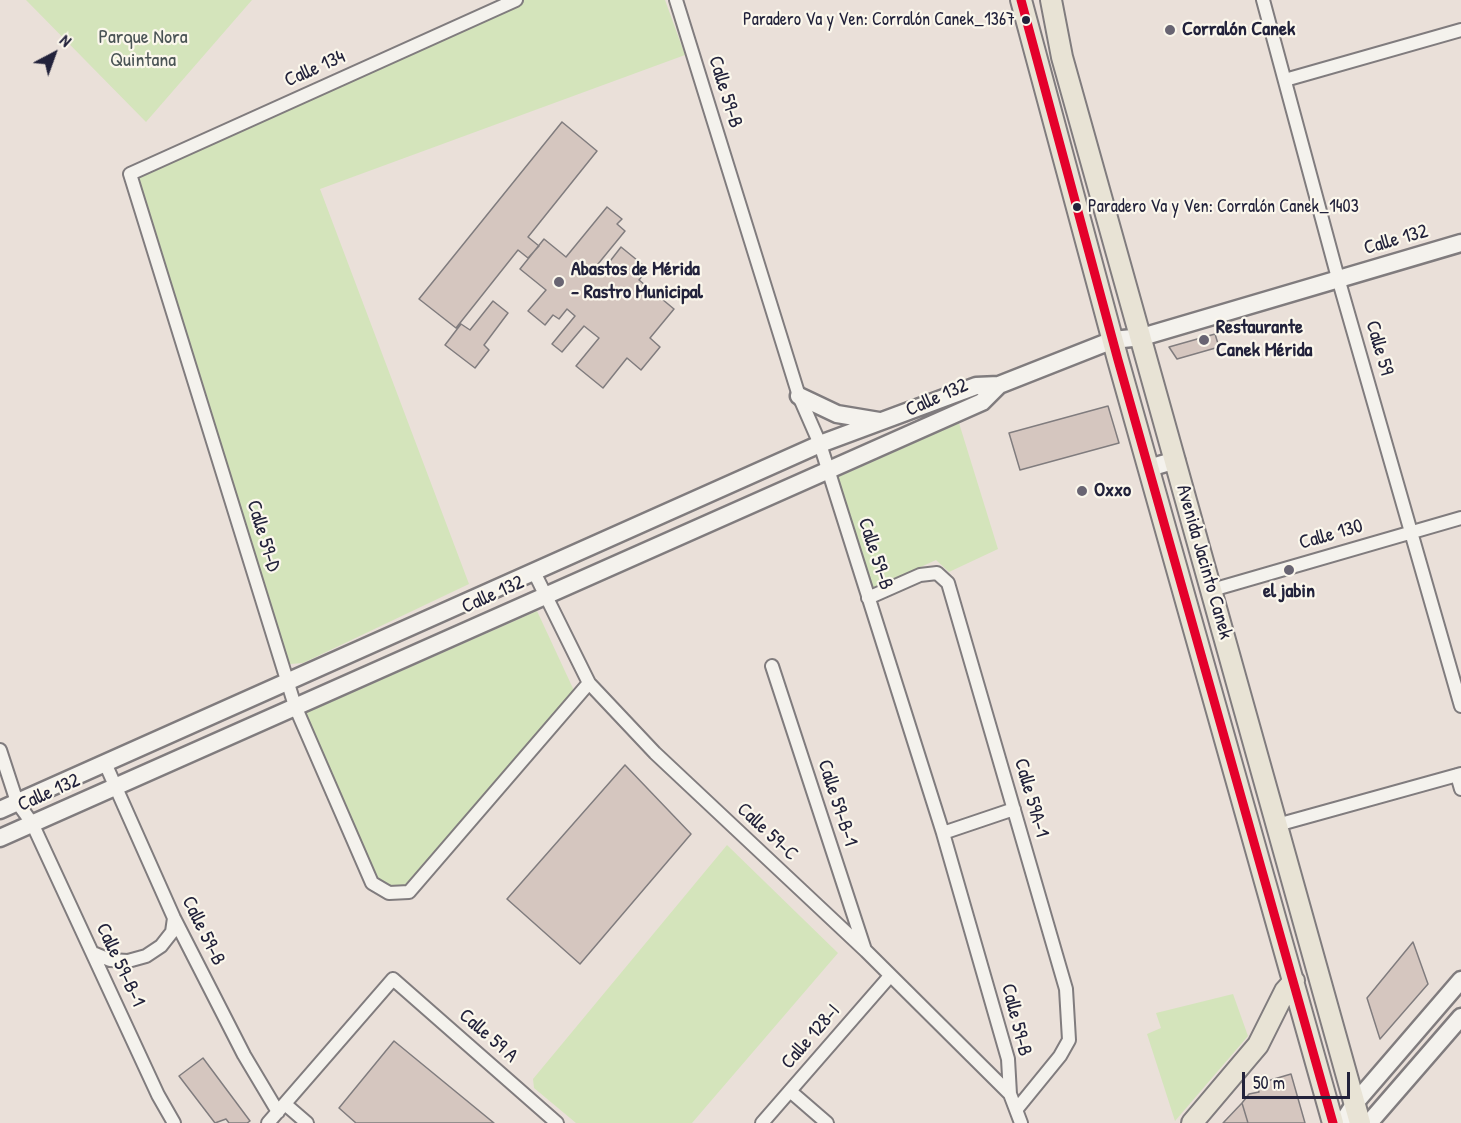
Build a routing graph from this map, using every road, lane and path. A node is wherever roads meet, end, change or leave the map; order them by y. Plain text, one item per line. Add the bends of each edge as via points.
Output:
1 (516, 0) edge
2 (676, 0) edge
3 (1021, 0) edge
4 (1051, 0) edge
5 (1263, 0) edge
6 (1461, 30) edge
7 (1284, 80) junction
8 (130, 174) joint
9 (1461, 243) edge
10 (1120, 257) junction
11 (1094, 265) junction
12 (1338, 278) junction
13 (1142, 337) junction
14 (1113, 340) junction
15 (999, 385) junction
16 (799, 396) junction
17 (880, 422) junction
18 (820, 444) junction
19 (1176, 460) junction
20 (1149, 468) junction
21 (827, 470) junction
22 (1461, 518) edge
23 (1413, 532) junction
24 (534, 572) junction
25 (1212, 590) junction
26 (544, 596) junction
27 (868, 598) junction
28 (772, 666) dead end
29 (288, 681) junction
30 (589, 683) junction
31 (295, 706) junction
32 (1461, 706) edge
33 (0, 750) edge
34 (105, 763) junction
35 (1459, 774) edge
36 (115, 787) junction
37 (1461, 789) edge
38 (17, 802) junction
39 (1014, 809) junction
40 (0, 810) edge
41 (32, 824) junction
42 (1277, 825) junction
43 (943, 833) junction
44 (0, 838) edge
45 (174, 918) junction
46 (866, 951) junction
47 (93, 953) junction
48 (890, 976) junction
49 (1461, 980) edge
50 (1294, 981) junction
51 (1461, 1017) edge
52 (790, 1091) junction
53 (1010, 1094) junction
54 (1355, 1103) junction
55 (282, 1108) junction
56 (1016, 1110) junction
57 (174, 1123) edge
58 (268, 1123) edge
59 (307, 1123) edge
60 (557, 1123) edge
61 (762, 1123) edge
62 (827, 1123) edge
63 (1021, 1123) edge
64 (1192, 1123) edge
65 (1333, 1123) edge
66 (1342, 1123) edge
67 (1360, 1123) edge
68 (1369, 1123) edge

1 - 8 street, Calle 134
2 - 16 street, Calle 59-B
3 - 11 main road, Avenida Jacinto Canek
4 - 10 main road, Avenida Jacinto Canek via 1062,57
5 - 7 street, Calle 59
6 - 7 street
7 - 12 street, Calle 59
8 - 29 street, Calle 59-D
9 - 12 street, Calle 132
10 - 11 street
10 - 13 main road, Avenida Jacinto Canek
11 - 14 main road, Avenida Jacinto Canek
12 - 13 street, Calle 132
12 - 23 street, Calle 59
13 - 14 street, Calle 132
13 - 19 main road, Avenida Jacinto Canek
14 - 15 street, Calle 132
14 - 20 main road, Avenida Jacinto Canek
15 - 17 street, Calle 132 via 976,386
15 - 21 street, Calle 132 via 982,402
16 - 17 street via 837,414
16 - 18 street, Calle 59-B
17 - 18 street, Calle 132
18 - 21 street, Calle 59-B
18 - 24 street, Calle 132
19 - 20 street
19 - 25 main road, Avenida Jacinto Canek
20 - 50 main road, Avenida Jacinto Canek
21 - 26 street, Calle 132
21 - 27 street, Calle 59-B
22 - 23 street, Calle 130
23 - 25 street, Calle 130
23 - 32 street, Calle 59
24 - 26 street, Calle 59-C
24 - 29 street, Calle 132
25 - 42 main road, Avenida Jacinto Canek
26 - 30 street, Calle 59-C
26 - 31 street, Calle 132
27 - 39 street, Calle 59A-1 via 920,575 937,573 948,584
27 - 43 street, Calle 59-B
28 - 46 street, Calle 59-B-1
29 - 31 street, Calle 59-D
29 - 34 street, Calle 132
30 - 31 street, Calle 59-D via 409,892 389,893 372,883
30 - 46 street, Calle 59-C via 655,753
31 - 36 street, Calle 132
33 - 38 street, Calle 59-B-1
34 - 36 street, Calle 59-B
34 - 38 street, Calle 132
35 - 37 street
35 - 42 street
36 - 41 street, Calle 132
36 - 45 street, Calle 59-B
38 - 40 street, Calle 132
38 - 41 street, Calle 59-B-1
39 - 43 street
39 - 56 street, Calle 59A-1 via 1066,989 1069,1040
41 - 44 street, Calle 132
41 - 47 street, Calle 59-B-1
42 - 54 main road, Avenida Jacinto Canek
43 - 53 street, Calle 59-B via 1008,1059
45 - 47 street via 172,932 146,956 110,960
45 - 55 street, Calle 59-B via 244,1055
46 - 48 street, Calle 59-C
47 - 57 street, Calle 59-B-1
48 - 52 street, Calle 128-I
48 - 53 street, Calle 59-C
49 - 54 street
50 - 64 main road via 1258,1045
50 - 65 main road, Avenida Jacinto Canek
51 - 68 street
52 - 61 street, Calle 128-I
52 - 62 street
53 - 56 street, Calle 59-B
54 - 66 street
54 - 67 main road, Avenida Jacinto Canek
55 - 58 street
55 - 59 street, Calle 59-B
55 - 60 street, Calle 59 A via 393,979
56 - 63 street, Calle 59-B

